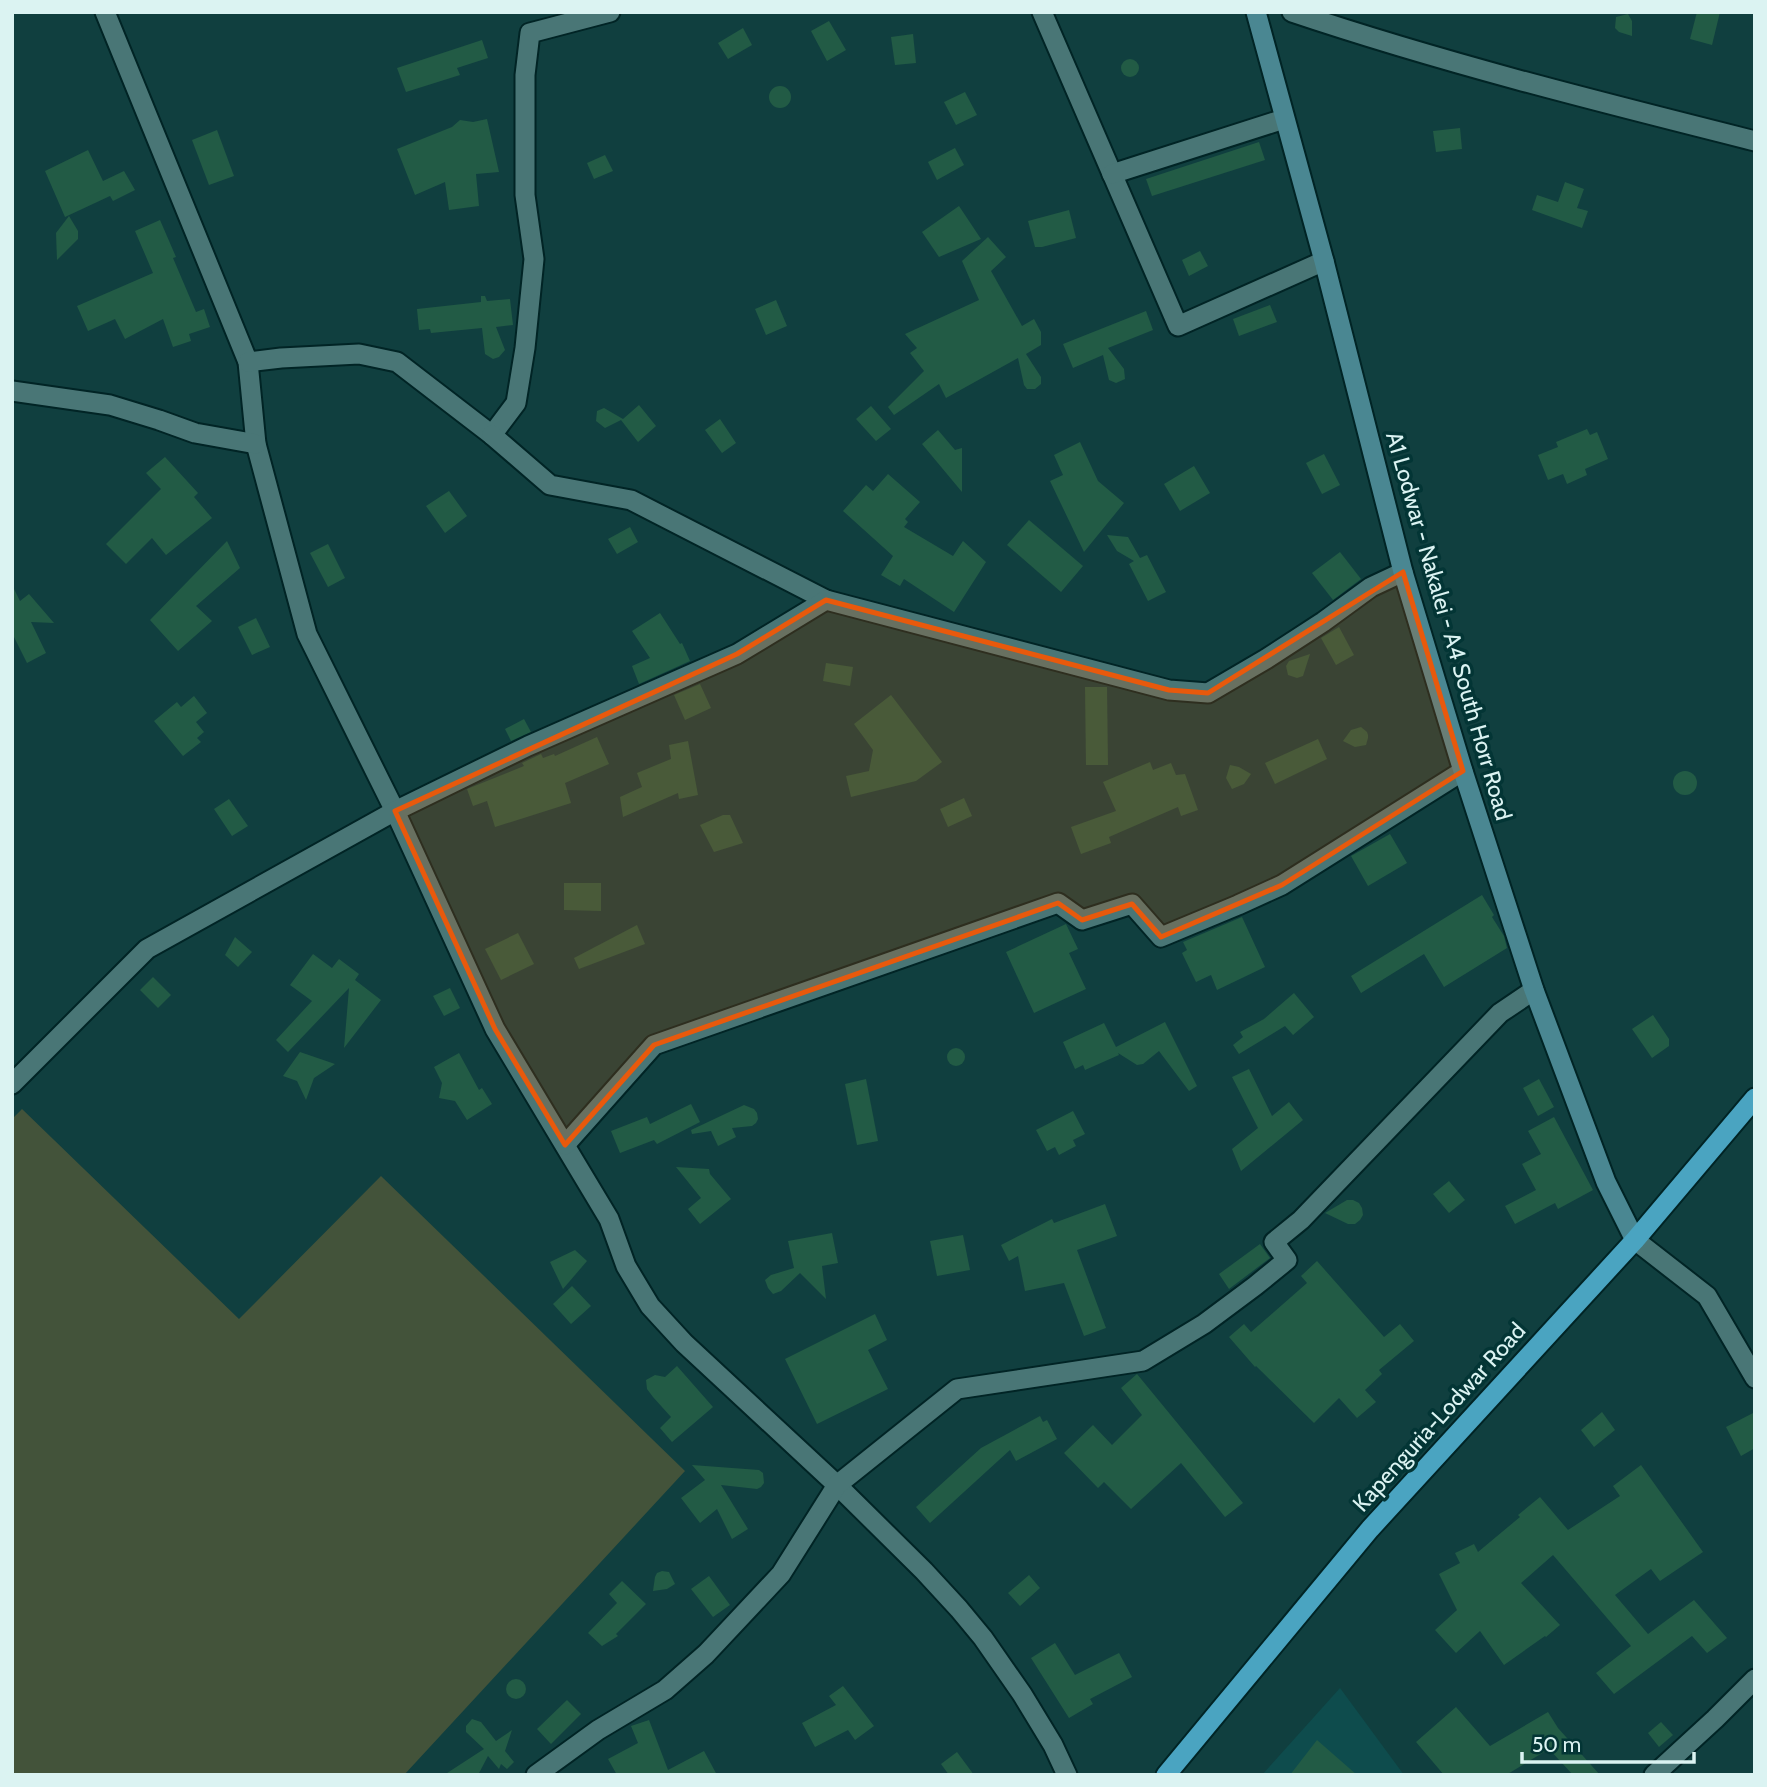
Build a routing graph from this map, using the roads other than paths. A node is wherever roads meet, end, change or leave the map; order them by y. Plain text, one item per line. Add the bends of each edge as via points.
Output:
1 (105, 12) edge
2 (610, 12) edge
3 (1042, 12) edge
4 (1256, 12) edge
5 (1292, 12) edge
6 (1284, 119) junction
7 (1755, 141) edge
8 (1112, 174) junction
9 (1324, 261) junction
10 (248, 362) junction
11 (12, 391) edge
12 (492, 435) junction
13 (256, 444) junction
14 (1403, 572) junction
15 (827, 600) junction
16 (1463, 771) junction
17 (395, 811) junction
18 (1534, 990) junction
19 (12, 1084) edge
20 (1755, 1098) edge
21 (565, 1145) junction
22 (1635, 1240) junction
23 (1755, 1378) edge
24 (837, 1485) junction
25 (1755, 1679) edge
26 (537, 1775) edge
27 (1067, 1775) edge
28 (1166, 1775) edge
29 (1654, 1775) edge

1 - 10 street
2 - 12 street via 530,33 525,75 525,195 534,259 516,403
3 - 8 street
4 - 6 main road, A1 Lodwar - Nakalei - A4 South Horr Road
5 - 7 street via 1496,73
6 - 8 street
6 - 9 main road, A1 Lodwar - Nakalei - A4 South Horr Road
8 - 9 street via 1178,326
9 - 14 main road, A1 Lodwar - Nakalei - A4 South Horr Road
10 - 12 street via 359,354 397,362
10 - 13 street
11 - 13 street via 110,405 195,433
12 - 15 street via 550,485 631,500
13 - 17 street via 307,634
14 - 15 street via 1371,587 1208,693 1169,690
14 - 16 main road, A1 Lodwar - Nakalei - A4 South Horr Road
15 - 17 street via 737,654 528,746
16 - 18 main road, A1 Lodwar - Nakalei - A4 South Horr Road
16 - 21 street via 1282,885 1161,937 1132,904 1082,920 1058,903 654,1045
17 - 19 street via 147,949
17 - 21 street via 495,1029
18 - 22 main road, A1 Lodwar - Nakalei - A4 South Horr Road via 1606,1182
18 - 24 street via 1500,1013 1301,1220 1274,1242 1287,1260 1204,1324 1143,1361 957,1389
20 - 22 highway, Kapenguria-Lodwar Road
21 - 24 street via 609,1219 626,1266 650,1306
22 - 23 street via 1707,1296
22 - 28 highway, Kapenguria-Lodwar Road via 1370,1529
24 - 26 street via 781,1574 706,1654 665,1690 598,1730
24 - 27 street via 924,1571 983,1638 1022,1694
25 - 29 street

